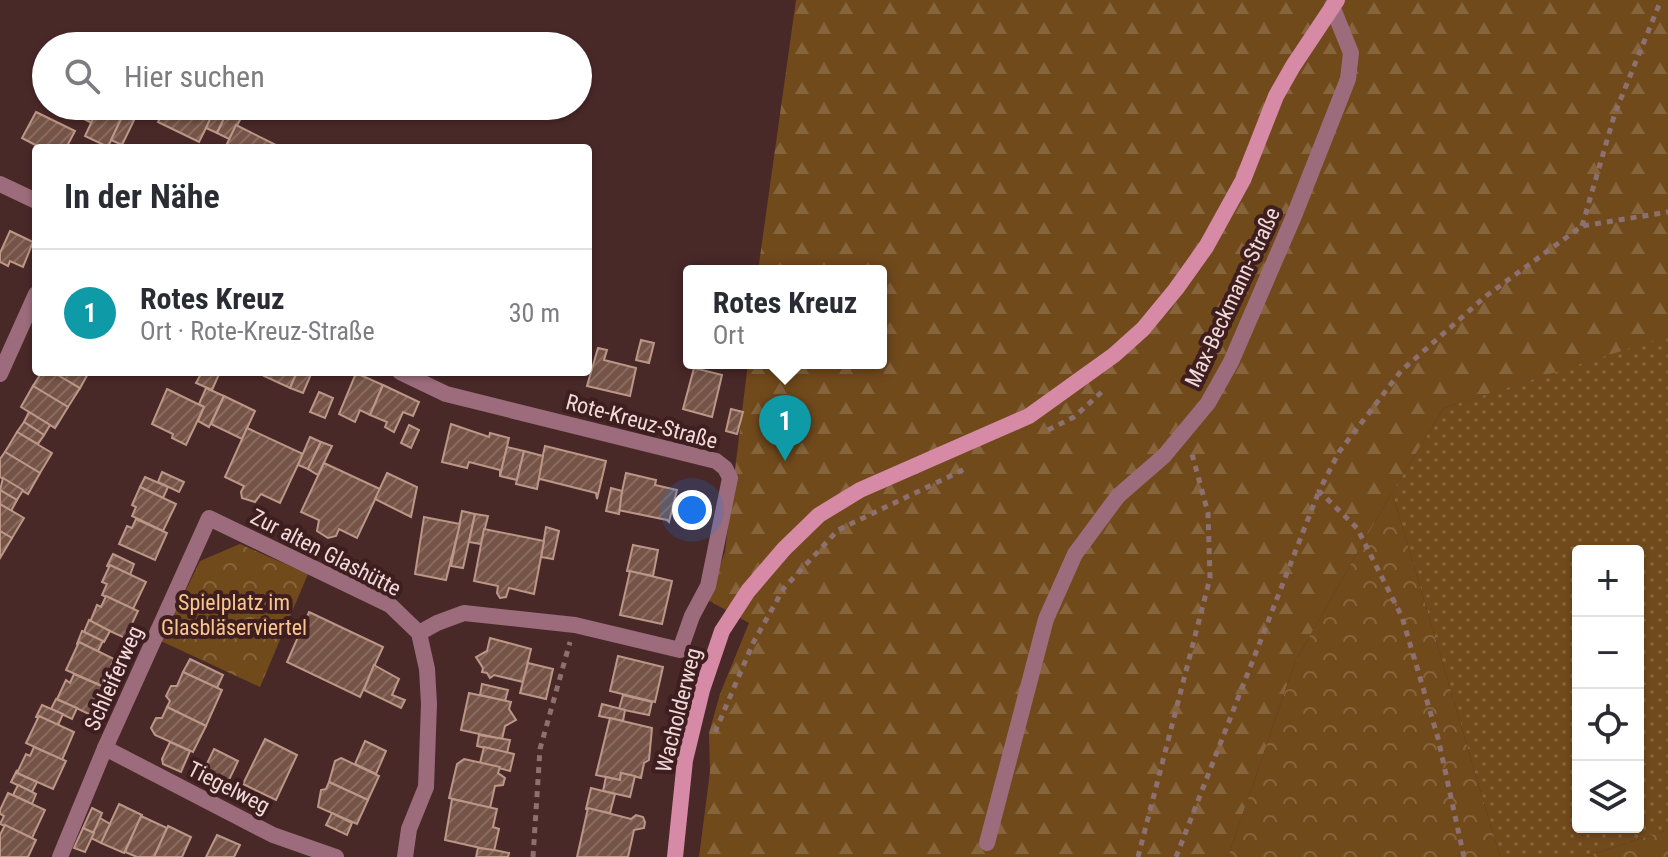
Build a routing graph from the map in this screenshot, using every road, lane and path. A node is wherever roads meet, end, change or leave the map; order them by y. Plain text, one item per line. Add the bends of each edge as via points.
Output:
1 (1661, 0) edge
2 (1334, 3) edge
3 (0, 184) edge
4 (32, 199) edge
5 (1668, 212) edge
6 (1582, 226) junction
7 (32, 303) edge
8 (0, 374) edge
9 (408, 376) edge
10 (1188, 429) junction
11 (1319, 491) junction
12 (209, 518) joint
13 (838, 530) dead end
14 (575, 625) junction
15 (419, 633) junction
16 (712, 739) dead end
17 (105, 748) junction
18 (987, 843) dead end
19 (60, 857) edge
20 (336, 857) edge
21 (405, 857) edge
22 (533, 857) edge
23 (675, 857) edge
24 (1138, 857) edge
25 (1176, 857) edge
26 (1464, 857) edge

1 - 6 path via 1615,113
2 - 10 street, Max-Beckmann-Straße via 1351,53 1348,79 1231,362
2 - 23 main road, Wacholderweg via 1276,96 1243,180 1206,247 1143,329 1029,416 860,490 819,515 748,591 722,631 702,690 685,760
3 - 4 street
5 - 6 path
6 - 11 path via 1486,296 1401,371 1339,452
7 - 8 street
9 - 14 street, Rote-Kreuz-Straße via 446,394 716,461 725,468 730,478 708,586 680,650
10 - 18 street, Max-Beckmann-Straße via 1118,496 1075,554 1046,619
10 - 24 path via 1208,513 1210,578
11 - 25 path
11 - 26 path via 1357,528 1402,617 1438,738
12 - 15 street, Zur alten Glashütte via 390,605
12 - 17 street, Schleiferweg
13 - 16 path via 784,588 753,643
14 - 15 street via 464,613
14 - 22 path via 540,749
15 - 21 street via 429,704 426,787 409,829
17 - 19 street, Schleiferweg
17 - 20 street, Tiegelweg via 273,835

